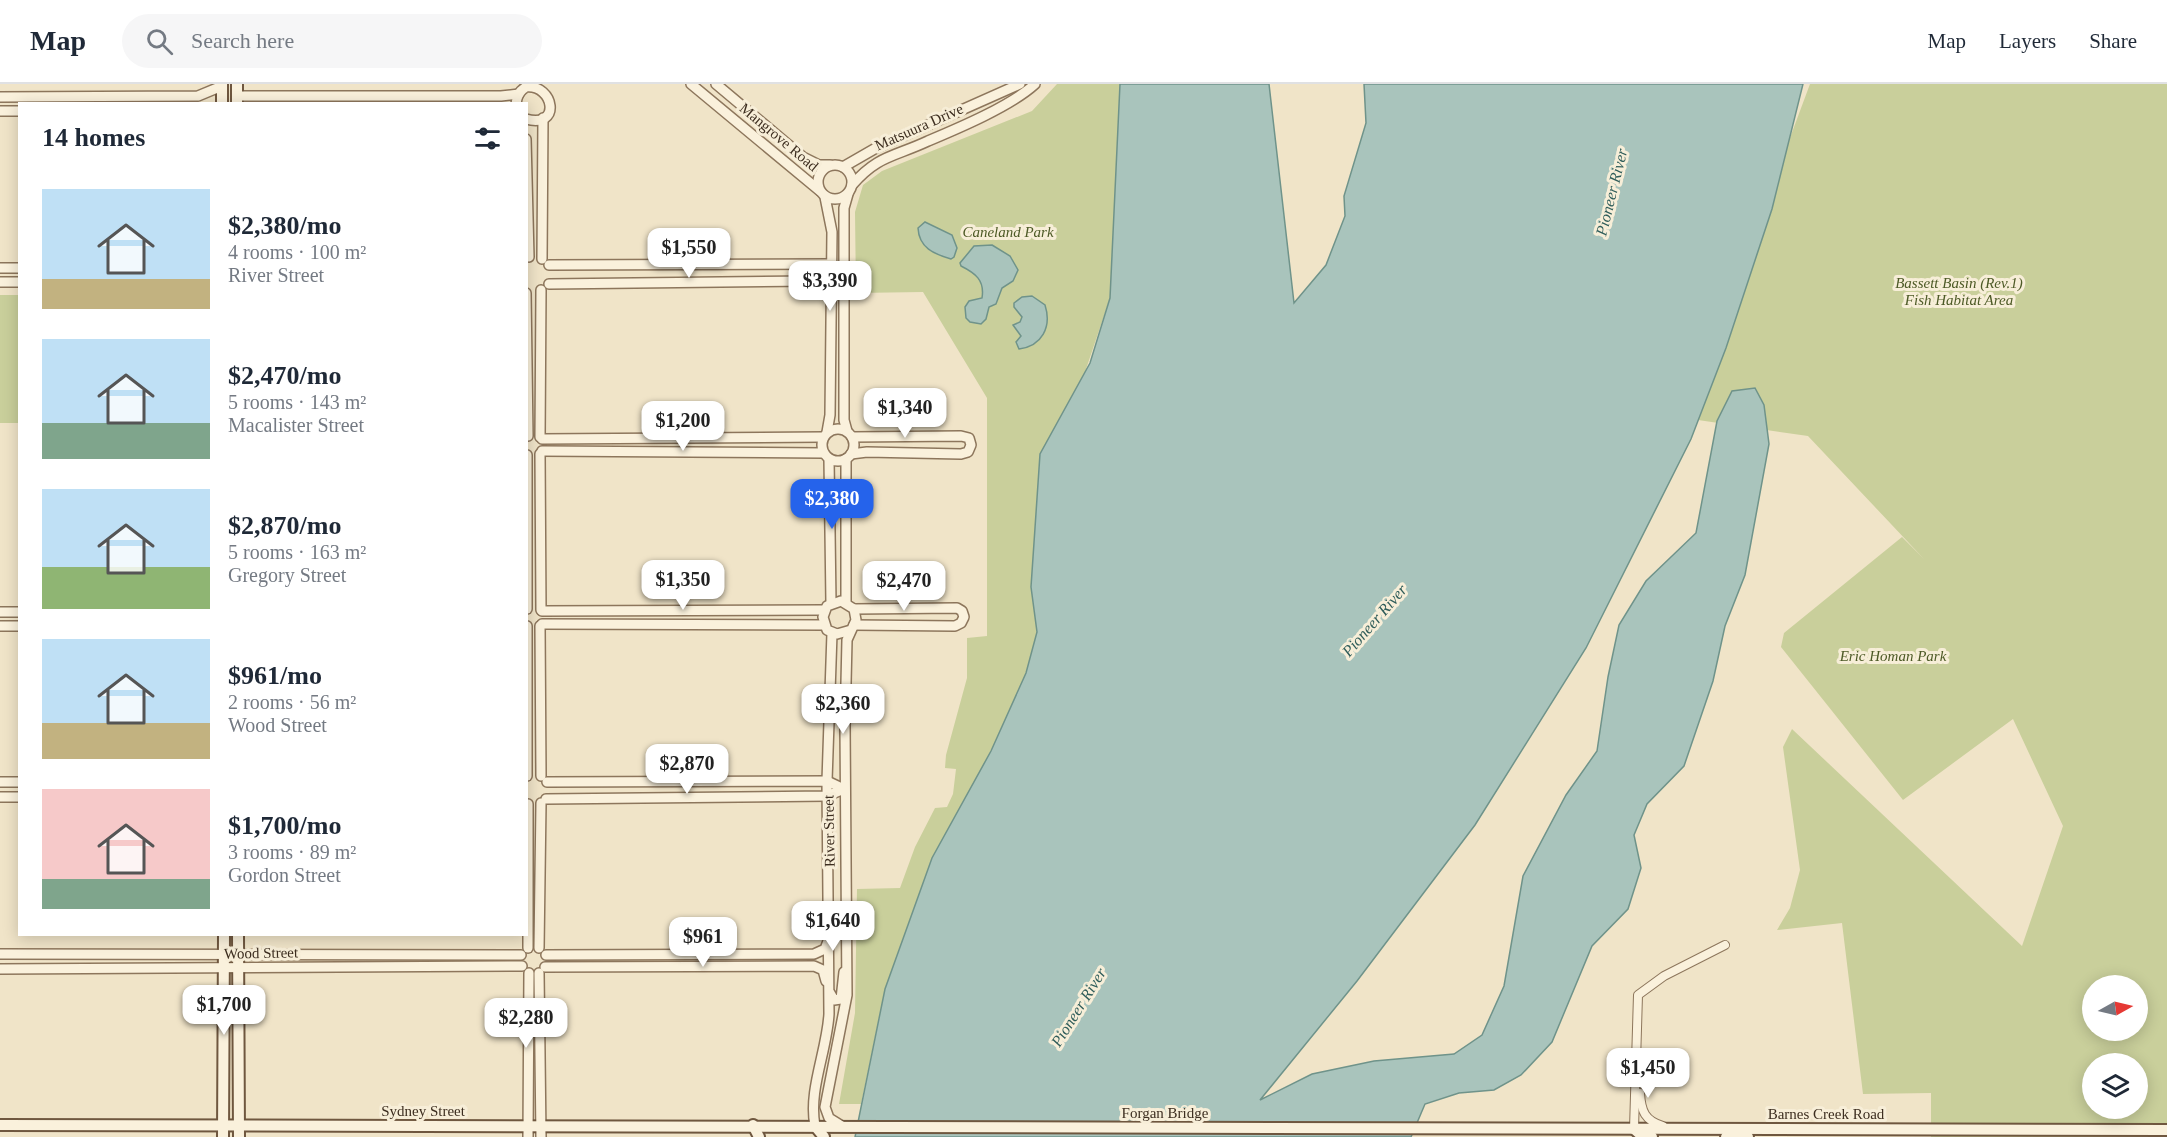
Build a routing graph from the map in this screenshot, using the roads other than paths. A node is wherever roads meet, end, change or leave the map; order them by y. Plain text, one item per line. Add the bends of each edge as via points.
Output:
1 (237, 84) edge
2 (691, 84) edge
3 (716, 84) edge
4 (1020, 84) edge
5 (1035, 84) edge
6 (222, 85) edge
7 (542, 86) edge
8 (521, 92) edge
9 (0, 97) edge
10 (69, 100) edge
11 (134, 100) edge
12 (235, 101) edge
13 (222, 102) edge
14 (0, 111) edge
15 (18, 111) edge
16 (543, 118) junction
17 (528, 119) edge
18 (830, 165) junction
19 (843, 167) junction
20 (850, 190) junction
21 (822, 194) junction
22 (528, 258) edge
23 (546, 262) junction
24 (831, 264) junction
25 (0, 268) edge
26 (18, 268) edge
27 (0, 282) edge
28 (18, 282) edge
29 (549, 284) junction
30 (830, 286) junction
31 (541, 290) junction
32 (528, 291) edge
33 (849, 434) junction
34 (825, 435) junction
35 (528, 436) edge
36 (541, 438) junction
37 (541, 453) junction
38 (528, 455) edge
39 (826, 456) junction
40 (848, 457) junction
41 (846, 602) junction
42 (828, 606) junction
43 (528, 609) edge
44 (854, 609) junction
45 (541, 610) junction
46 (906, 610) junction
47 (0, 612) edge
48 (18, 612) edge
49 (528, 625) edge
50 (541, 625) junction
51 (824, 625) junction
52 (0, 626) edge
53 (18, 626) edge
54 (906, 626) junction
55 (853, 628) junction
56 (832, 633) junction
57 (528, 776) edge
58 (544, 779) junction
59 (801, 781) junction
60 (827, 781) junction
61 (0, 782) edge
62 (18, 782) edge
63 (844, 789) junction
64 (801, 796) junction
65 (827, 796) junction
66 (0, 797) edge
67 (18, 797) edge
68 (544, 801) junction
69 (528, 803) edge
70 (829, 935) junction
71 (224, 936) edge
72 (238, 936) edge
73 (525, 936) edge
74 (1725, 945) dead end
75 (525, 951) junction
76 (543, 951) junction
77 (0, 954) edge
78 (224, 954) junction
79 (634, 954) junction
80 (680, 954) junction
81 (737, 954) junction
82 (238, 955) junction
83 (604, 955) junction
84 (604, 966) junction
85 (680, 966) junction
86 (737, 966) junction
87 (635, 967) junction
88 (847, 967) junction
89 (223, 968) junction
90 (238, 968) junction
91 (0, 969) edge
92 (534, 970) junction
93 (829, 990) junction
94 (1637, 1068) junction
95 (0, 1125) edge
96 (753, 1125) junction
97 (815, 1126) junction
98 (845, 1127) junction
99 (1484, 1129) joint
100 (1634, 1129) junction
101 (1680, 1129) junction
102 (1776, 1129) junction
103 (2167, 1130) edge
104 (223, 1131) edge
105 (239, 1131) edge
106 (528, 1131) edge
107 (541, 1131) edge
108 (759, 1137) edge
109 (824, 1137) edge
110 (1652, 1137) edge
111 (1726, 1137) edge
112 (1748, 1137) edge
113 (1894, 1137) edge

1 - 12 main road
2 - 21 street, Mangrove Road
3 - 18 street, Mangrove Road via 803,157 819,165
4 - 19 street, Matsuura Drive via 876,148
5 - 20 street, Matsuura Drive via 1020,96 961,125 874,163
6 - 11 street via 204,96
6 - 13 main road
7 - 8 street via 534,85
7 - 16 street via 551,104
8 - 12 street via 501,96
9 - 10 street
10 - 11 street
14 - 15 street
16 - 17 street
16 - 23 street via 540,135
18 - 19 street
18 - 21 street via 819,176
19 - 20 street via 851,175
20 - 21 street via 834,200
20 - 33 street via 844,208 844,420
21 - 24 street via 831,220
22 - 23 street
23 - 24 street
23 - 29 street via 551,274
24 - 30 street
25 - 26 street
27 - 28 street
29 - 30 street via 811,281
29 - 31 street
30 - 34 street via 830,415
31 - 32 street
31 - 36 street
33 - 34 street via 837,429
33 - 40 street via 854,446
33 - 40 street via 961,436 969,438 971,445 968,452 961,454 867,452
34 - 36 street
34 - 39 street
35 - 36 street
36 - 37 street
37 - 38 street
37 - 39 street
37 - 45 street
39 - 40 street via 837,461
39 - 42 street
40 - 41 street
41 - 42 street
41 - 44 street
42 - 45 street
42 - 51 street
43 - 45 street
44 - 46 street
44 - 55 street
45 - 50 street
46 - 54 street
46 - 54 street via 957,608 964,617 955,626
47 - 48 street
49 - 50 street
50 - 51 street
50 - 58 street
51 - 56 street
52 - 53 street
54 - 55 street
55 - 56 street via 842,634
55 - 63 street, River Street via 847,640
56 - 60 street, River Street
57 - 58 street
58 - 59 street
58 - 68 street via 549,791
59 - 60 street
59 - 64 street via 806,789
60 - 63 street
60 - 65 street, River Street
61 - 62 street
63 - 65 street
63 - 88 street, River Street
64 - 65 street
64 - 68 street
65 - 70 street, River Street
66 - 67 street
68 - 69 street
68 - 76 street
70 - 81 street via 826,947 816,954
70 - 93 street, River Street
71 - 78 main road
72 - 82 main road
73 - 75 street
74 - 94 street via 1638,994
75 - 76 street, Wood Street
75 - 82 street, Wood Street
75 - 92 street
76 - 83 street
76 - 92 street
77 - 78 street, Wood Street
78 - 82 street, Wood Street
78 - 89 main road
79 - 80 street
79 - 83 street
79 - 87 street
80 - 81 street
80 - 85 street
81 - 86 street
82 - 90 main road
83 - 84 street
84 - 87 street, Wood Street
84 - 92 street, Wood Street
85 - 86 street, Wood Street
85 - 87 street, Wood Street
86 - 93 street, Wood Street via 817,966 823,970
88 - 93 street via 841,981 841,999 834,1000
88 - 98 street, River Street via 847,1001 825,1107 831,1120
89 - 90 street, Wood Street
89 - 91 street, Wood Street
89 - 104 main road
90 - 92 street, Wood Street
90 - 105 main road
92 - 106 street
92 - 107 street
93 - 97 street, River Street via 827,1041 813,1106
94 - 100 street
94 - 101 street via 1644,1114 1659,1125
95 - 104 main road, Sydney Street
96 - 97 main road, Sydney Street
96 - 107 main road, Sydney Street
96 - 108 main road
97 - 98 main road, Sydney Street
97 - 109 main road
98 - 99 main road, Forgan Bridge
99 - 100 main road, Barnes Creek Road
100 - 101 main road, Barnes Creek Road
100 - 110 main road
101 - 102 main road, Barnes Creek Road
102 - 103 main road, Barnes Creek Road
102 - 113 main road via 1807,1135
104 - 105 main road, Sydney Street
105 - 106 main road, Sydney Street
106 - 107 main road, Sydney Street
111 - 112 main road

